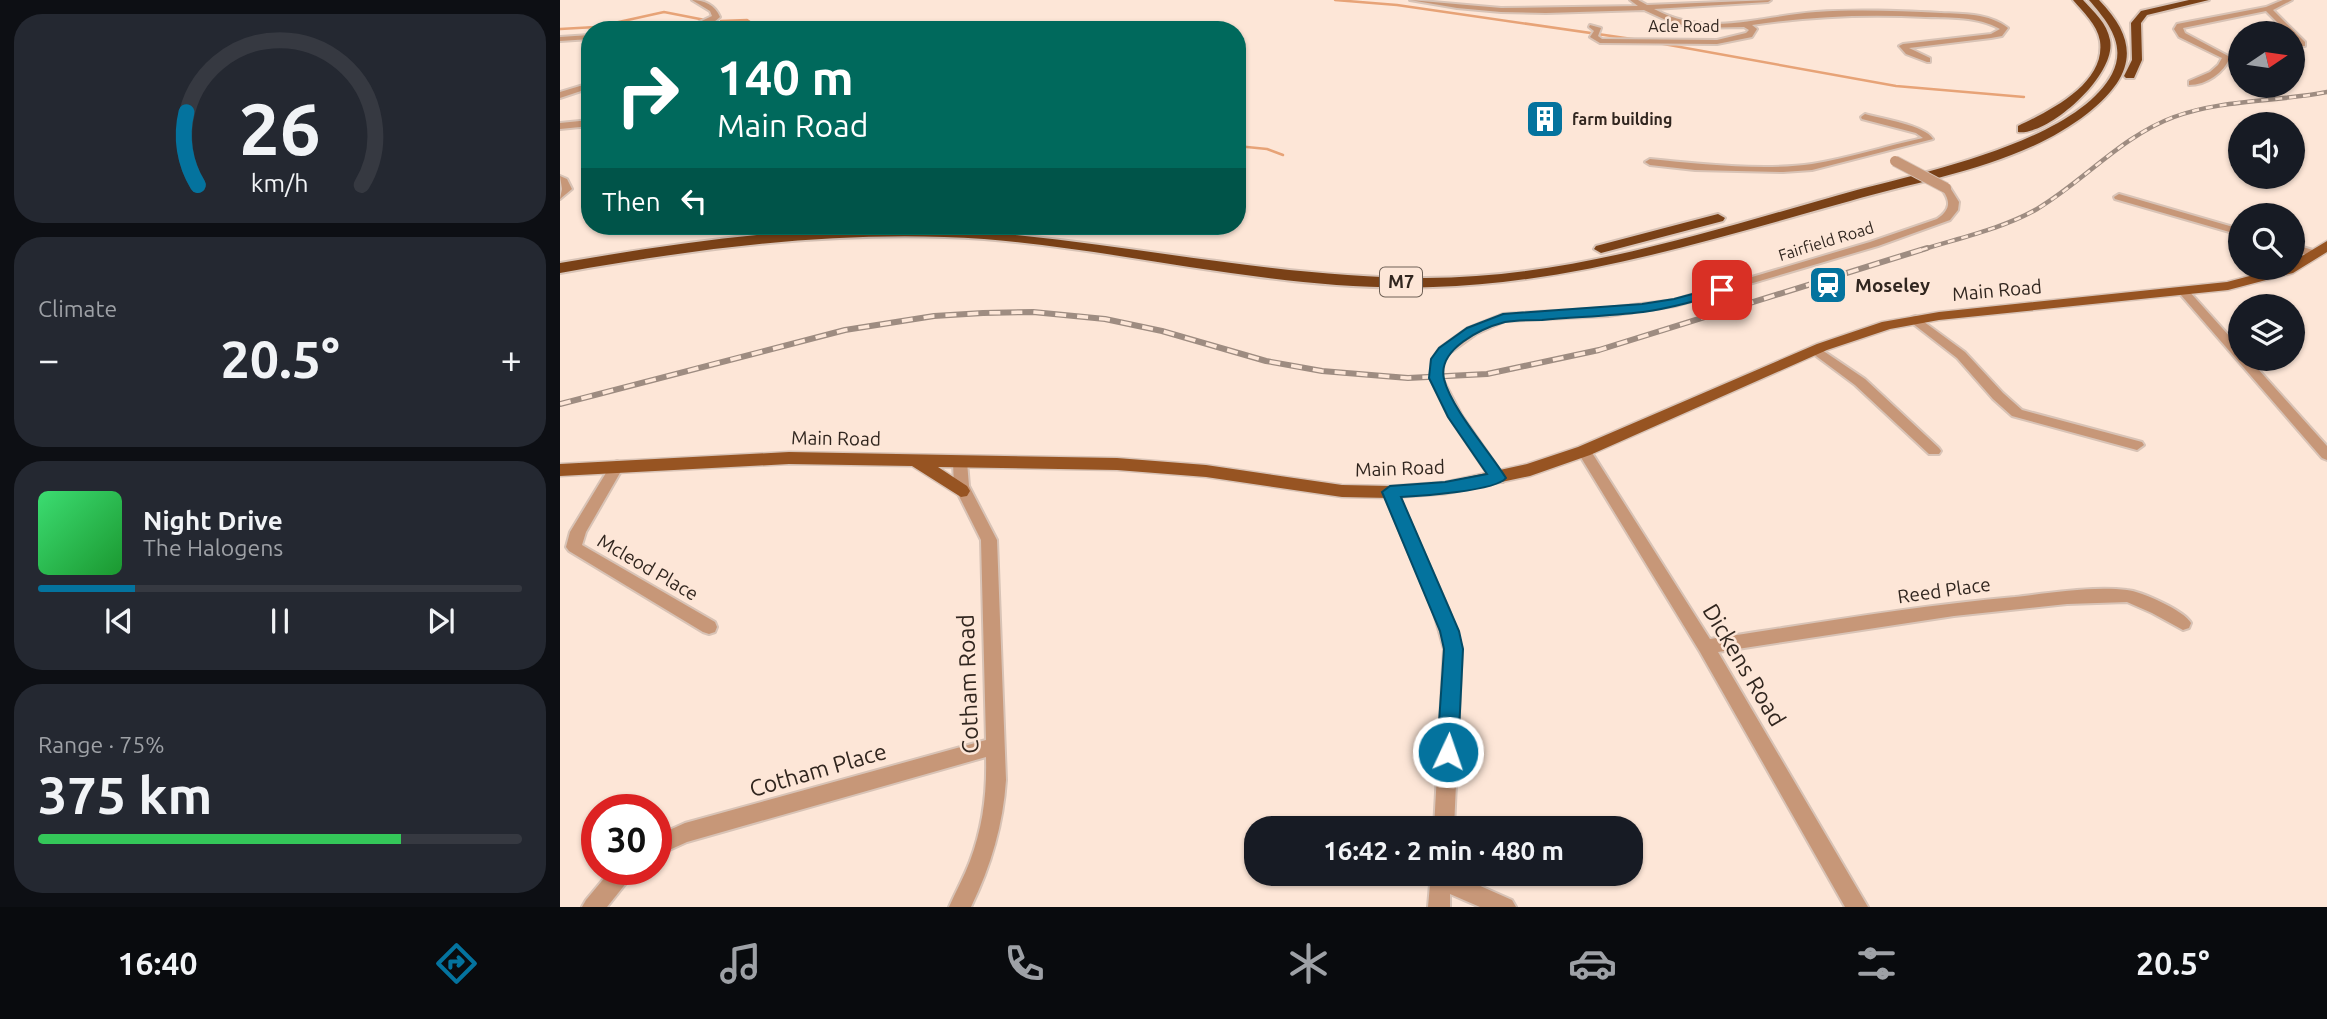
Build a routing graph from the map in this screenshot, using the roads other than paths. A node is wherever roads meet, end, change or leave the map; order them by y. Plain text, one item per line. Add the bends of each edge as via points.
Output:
1 (695, 0) edge
2 (1413, 0) edge
3 (1633, 0) edge
4 (1768, 0) edge
5 (2094, 0) edge
6 (2204, 0) edge
7 (2289, 0) edge
8 (2071, 1) edge
9 (1645, 6) junction
10 (2268, 9) junction
11 (711, 21) edge
12 (2280, 21) edge
13 (1744, 23) junction
14 (2085, 25) dead end
15 (1593, 27) dead end
16 (581, 38) edge
17 (560, 39) edge
18 (2094, 51) dead end
19 (1927, 60) dead end
20 (2192, 83) dead end
21 (581, 88) edge
22 (2084, 91) junction
23 (560, 95) edge
24 (1865, 117) dead end
25 (2071, 120) junction
26 (581, 124) edge
27 (560, 126) edge
28 (1877, 151) junction
29 (1650, 162) dead end
30 (560, 179) edge
31 (560, 196) edge
32 (2119, 197) dead end
33 (2228, 229) edge
34 (698, 235) edge
35 (822, 235) edge
36 (969, 235) edge
37 (1089, 235) edge
38 (2322, 250) edge
39 (560, 258) edge
40 (560, 268) edge
41 (2184, 292) junction
42 (1916, 320) junction
43 (2228, 342) edge
44 (1816, 350) junction
45 (2253, 371) edge
46 (2137, 446) dead end
47 (1584, 451) junction
48 (1934, 451) dead end
49 (2327, 455) edge
50 (917, 461) junction
51 (961, 462) junction
52 (617, 466) junction
53 (560, 470) edge
54 (1498, 478) junction
55 (961, 491) junction
56 (1390, 492) junction
57 (2183, 623) dead end
58 (709, 627) dead end
59 (1706, 647) junction
60 (994, 746) junction
61 (1445, 816) edge
62 (672, 839) edge
63 (611, 885) edge
64 (1440, 886) edge
65 (1460, 886) edge
66 (593, 907) edge
67 (960, 907) edge
68 (1439, 907) edge
69 (1505, 907) edge
70 (1857, 907) edge

1 - 11 street via 713,10 716,17
2 - 9 street via 1512,10
3 - 9 street
4 - 9 street
5 - 25 highway, M7 via 2119,30 2124,55 2113,82
6 - 25 highway via 2144,13 2136,23 2137,60 2126,82 2103,106
7 - 10 street
8 - 14 highway
8 - 22 highway, M7 via 2096,20 2106,48 2101,67
9 - 13 street via 1685,24
10 - 12 street
10 - 20 street via 2180,26 2182,35 2226,60 2210,76
13 - 15 street, Acle Road via 1752,27 1751,33 1724,41 1600,41 1594,37 1598,30
13 - 19 street via 1815,14 1974,18 2004,28 1992,36 1903,46
16 - 17 street
18 - 22 highway
21 - 23 street
22 - 37 highway, M7 via 2043,120 1947,156 1618,245 1512,265 1424,270 1338,266
24 - 28 street via 1928,137
25 - 36 highway, M7 via 1995,154 1867,191 1645,252 1527,276 1429,283 1318,277
26 - 27 street
28 - 29 street via 1783,169
28 - 54 street, Fairfield Road, bridge via 1946,188 1955,198 1950,216 1697,297 1608,312 1503,318 1472,331 1444,351 1436,378 1456,417
30 - 31 street via 567,189
32 - 33 street
34 - 39 highway
35 - 40 highway, M7 via 740,240
38 - 41 main road, Main Road via 2269,277
41 - 42 main road, Main Road
41 - 43 street
42 - 44 main road, Main Road via 1856,334
42 - 46 street via 1961,355 2017,413
44 - 47 main road, Main Road
44 - 48 street via 1860,382
45 - 49 street
47 - 54 main road, Main Road
47 - 59 street, Dickens Road
50 - 51 main road, Main Road
50 - 52 main road, Main Road via 747,459
50 - 55 main road
51 - 55 street
51 - 56 main road, Main Road via 1170,467 1331,489
52 - 53 main road, Main Road
52 - 58 street, Mcleod Place via 578,532 575,547
54 - 56 main road, Main Road
55 - 60 street, Cotham Road via 979,515 989,540
56 - 61 street via 1453,649
57 - 59 street, Reed Place via 2128,596 2067,598 1954,609
59 - 70 street, Dickens Road
60 - 62 street, Cotham Place
60 - 67 street, Cotham Road via 995,808 986,847
63 - 66 street
64 - 68 street
65 - 69 street

